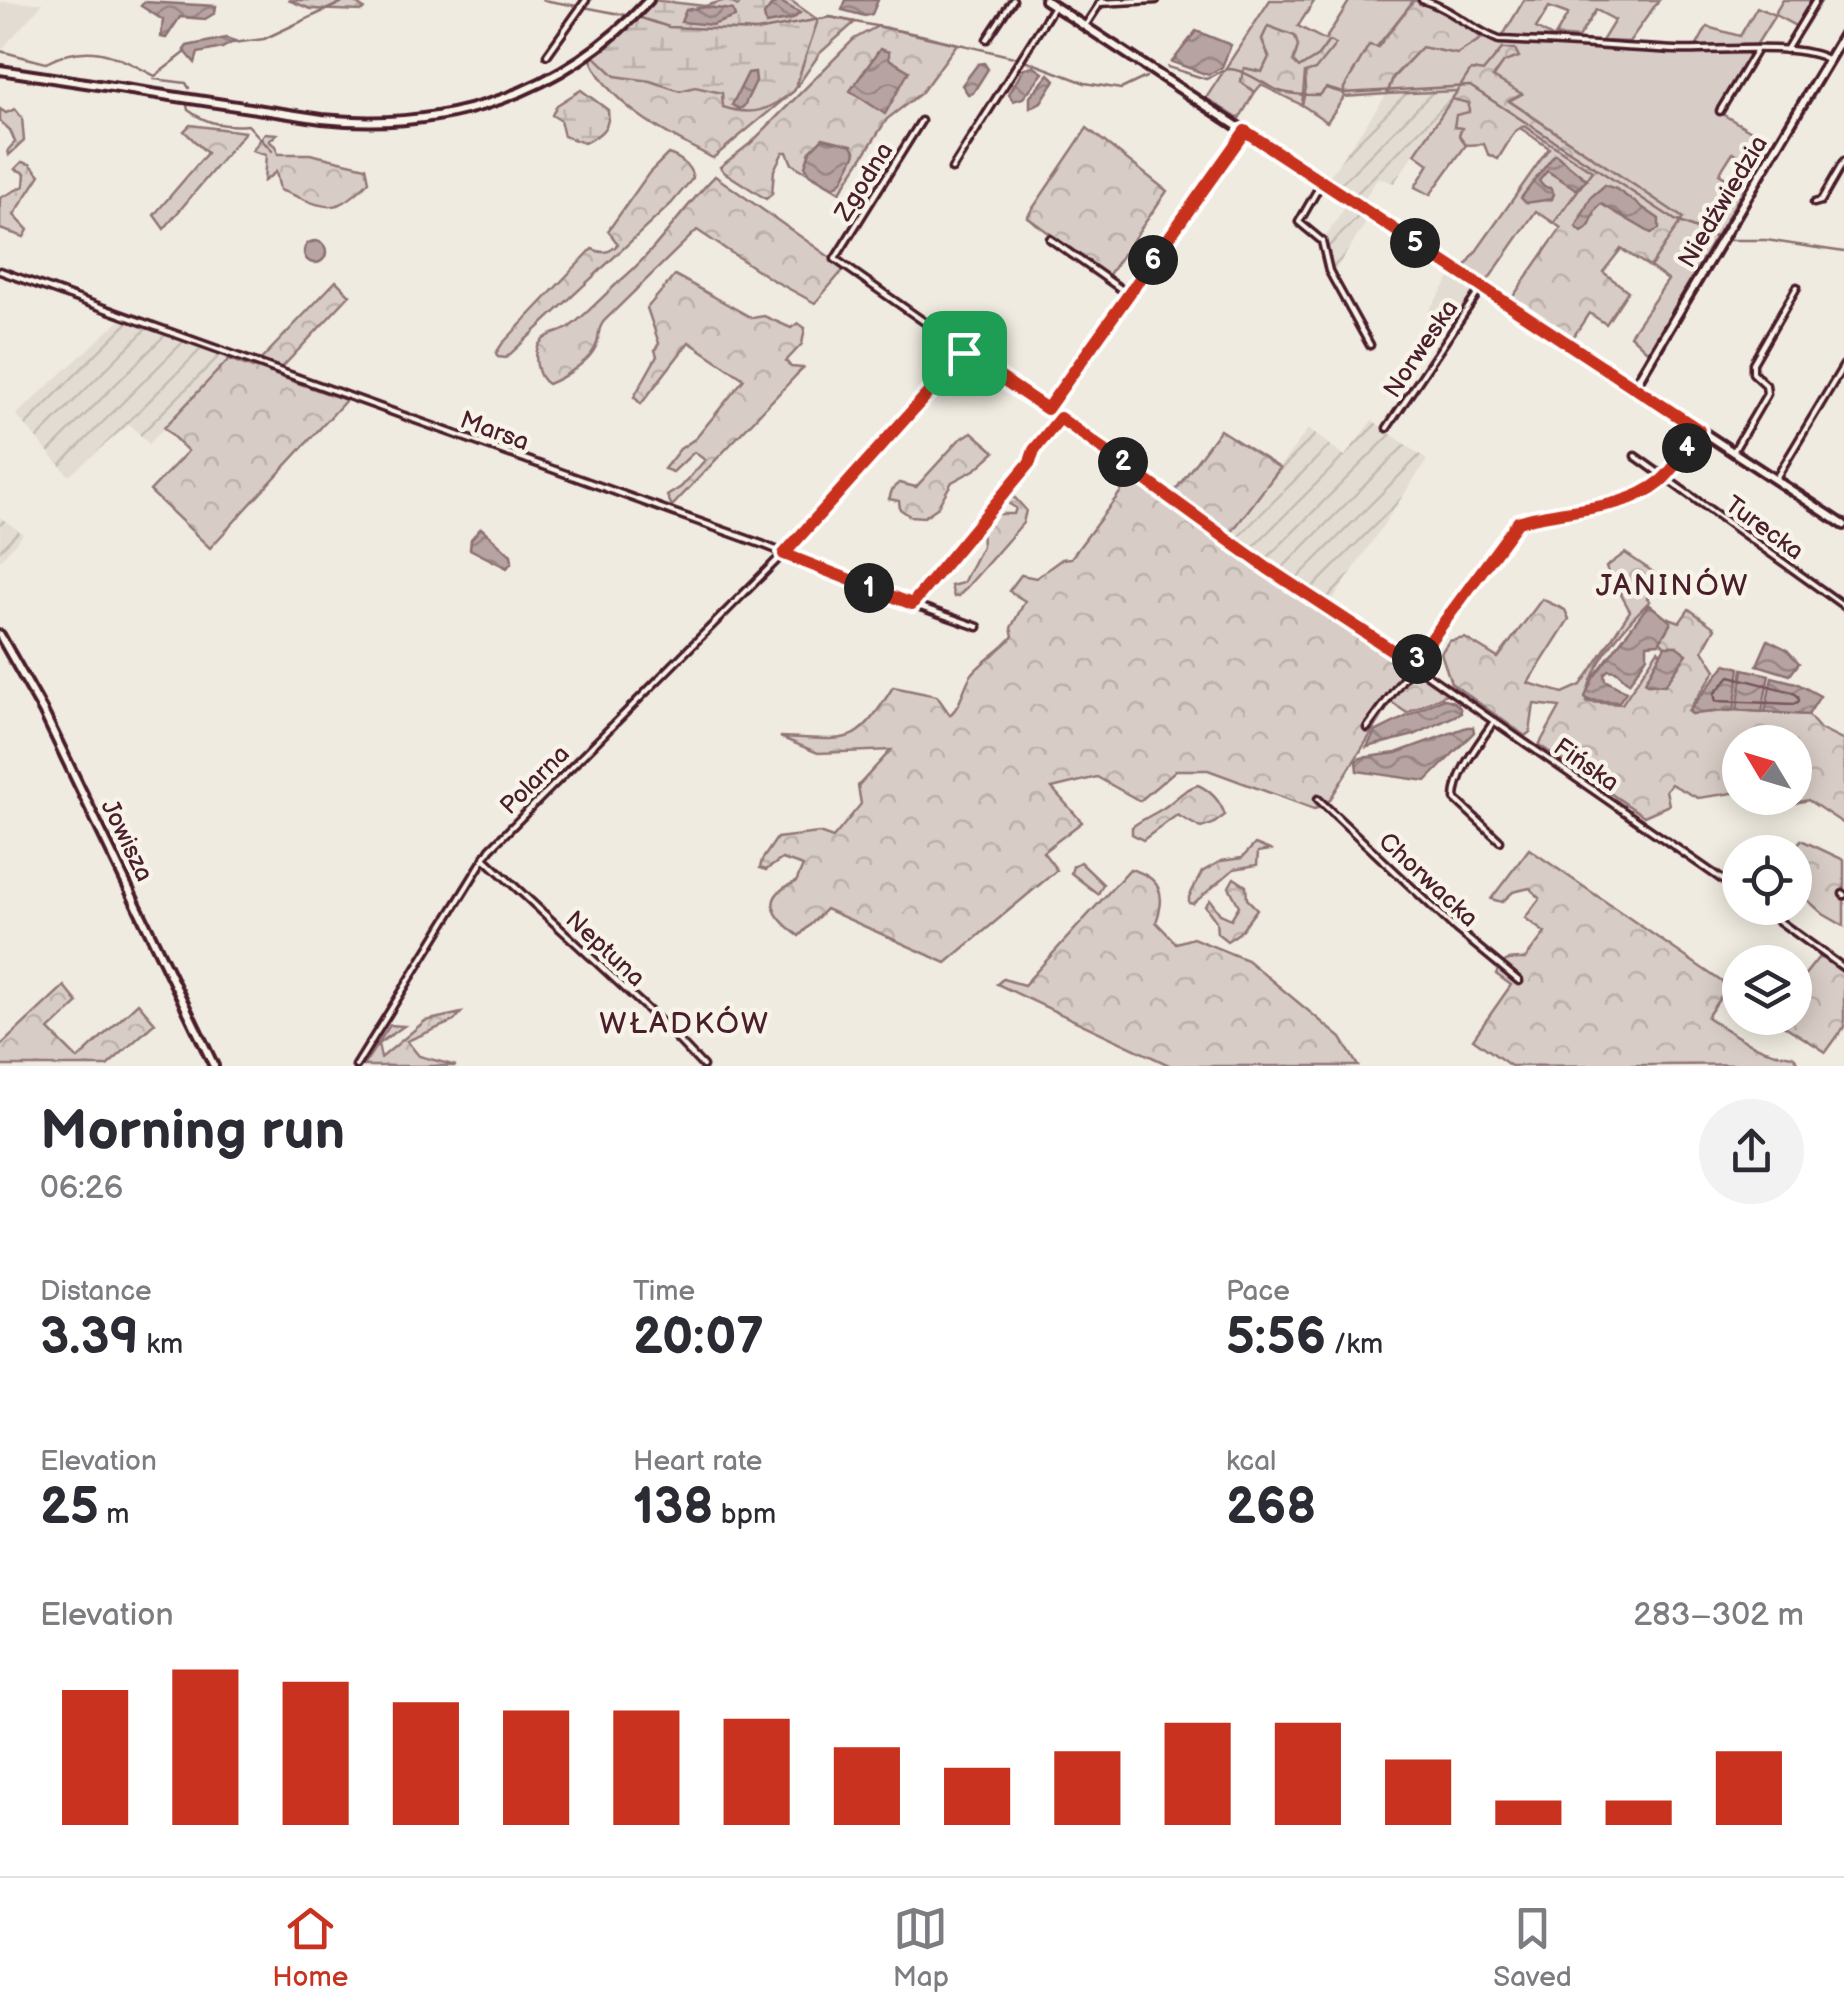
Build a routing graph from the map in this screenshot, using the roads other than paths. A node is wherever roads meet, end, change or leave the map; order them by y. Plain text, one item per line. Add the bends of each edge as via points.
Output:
1 (586, 0) edge
2 (649, 0) edge
3 (1013, 0) edge
4 (1044, 0) edge
5 (1156, 0) edge
6 (1422, 0) edge
7 (1816, 0) edge
8 (1101, 2) edge
9 (1440, 2) edge
10 (1054, 6) junction
11 (1084, 26) junction
12 (1844, 34) edge
13 (987, 40) dead end
14 (1786, 50) junction
15 (1840, 50) edge
16 (1756, 51) junction
17 (547, 55) dead end
18 (1829, 60) junction
19 (0, 70) edge
20 (1720, 111) dead end
21 (920, 121) dead end
22 (1245, 131) junction
23 (1844, 162) edge
24 (952, 169) dead end
25 (1322, 182) junction
26 (1814, 204) dead end
27 (1050, 239) dead end
28 (835, 259) joint
29 (0, 271) edge
30 (1482, 287) junction
31 (1797, 287) dead end
32 (1128, 294) junction
33 (1370, 344) dead end
34 (964, 353) junction
35 (1844, 364) edge
36 (1634, 387) junction
37 (1047, 409) junction
38 (1060, 418) junction
39 (1387, 428) dead end
40 (1699, 430) junction
41 (1733, 452) junction
42 (1634, 456) dead end
43 (1666, 476) junction
44 (1775, 480) junction
45 (1844, 526) edge
46 (784, 554) junction
47 (912, 604) junction
48 (1844, 606) edge
49 (978, 626) dead end
50 (0, 634) edge
51 (1413, 664) junction
52 (1494, 721) junction
53 (1367, 728) dead end
54 (1318, 799) dead end
55 (1500, 841) dead end
56 (484, 858) junction
57 (1722, 879) edge
58 (1785, 925) edge
59 (1844, 968) edge
60 (1519, 982) dead end
61 (214, 1066) edge
62 (356, 1066) edge
63 (702, 1066) edge

1 - 17 street
2 - 19 main road via 603,44 541,84 485,106 417,121 322,119
3 - 13 street
4 - 10 main road
5 - 8 street
6 - 9 street
7 - 14 street
8 - 11 street
9 - 16 street via 1499,40
10 - 11 main road
10 - 24 street
11 - 22 main road
12 - 15 main road, Niedźwiedzia
14 - 16 street
14 - 18 street
15 - 18 main road, Niedźwiedzia
16 - 20 street
18 - 36 main road, Niedźwiedzia
21 - 28 street, Zgodna
22 - 25 main road
22 - 32 street
23 - 26 street
25 - 30 main road
25 - 33 street via 1299,222 1322,241 1329,271
27 - 32 street
28 - 34 street, Fińska
29 - 46 street, Marsa
30 - 36 main road
30 - 39 street, Norweska
31 - 41 street via 1753,362 1767,394
32 - 37 street
34 - 37 street, Fińska
34 - 46 street, Polarna
35 - 44 street
36 - 40 main road
37 - 38 street, Fińska
38 - 47 street
38 - 51 street, Fińska
40 - 41 main road
40 - 43 street
41 - 44 main road
42 - 43 street, Turecka
43 - 48 street, Turecka
43 - 51 street via 1611,503 1518,522
44 - 45 main road
46 - 47 street, Marsa
46 - 56 street, Polarna
47 - 49 street, Marsa
50 - 61 main road, Jowisza
51 - 52 street, Fińska
51 - 53 street
52 - 55 street via 1455,799
52 - 57 street, Fińska
54 - 60 street, Chorwacka
56 - 62 street, Polarna
56 - 63 street, Neptuna
58 - 59 street

